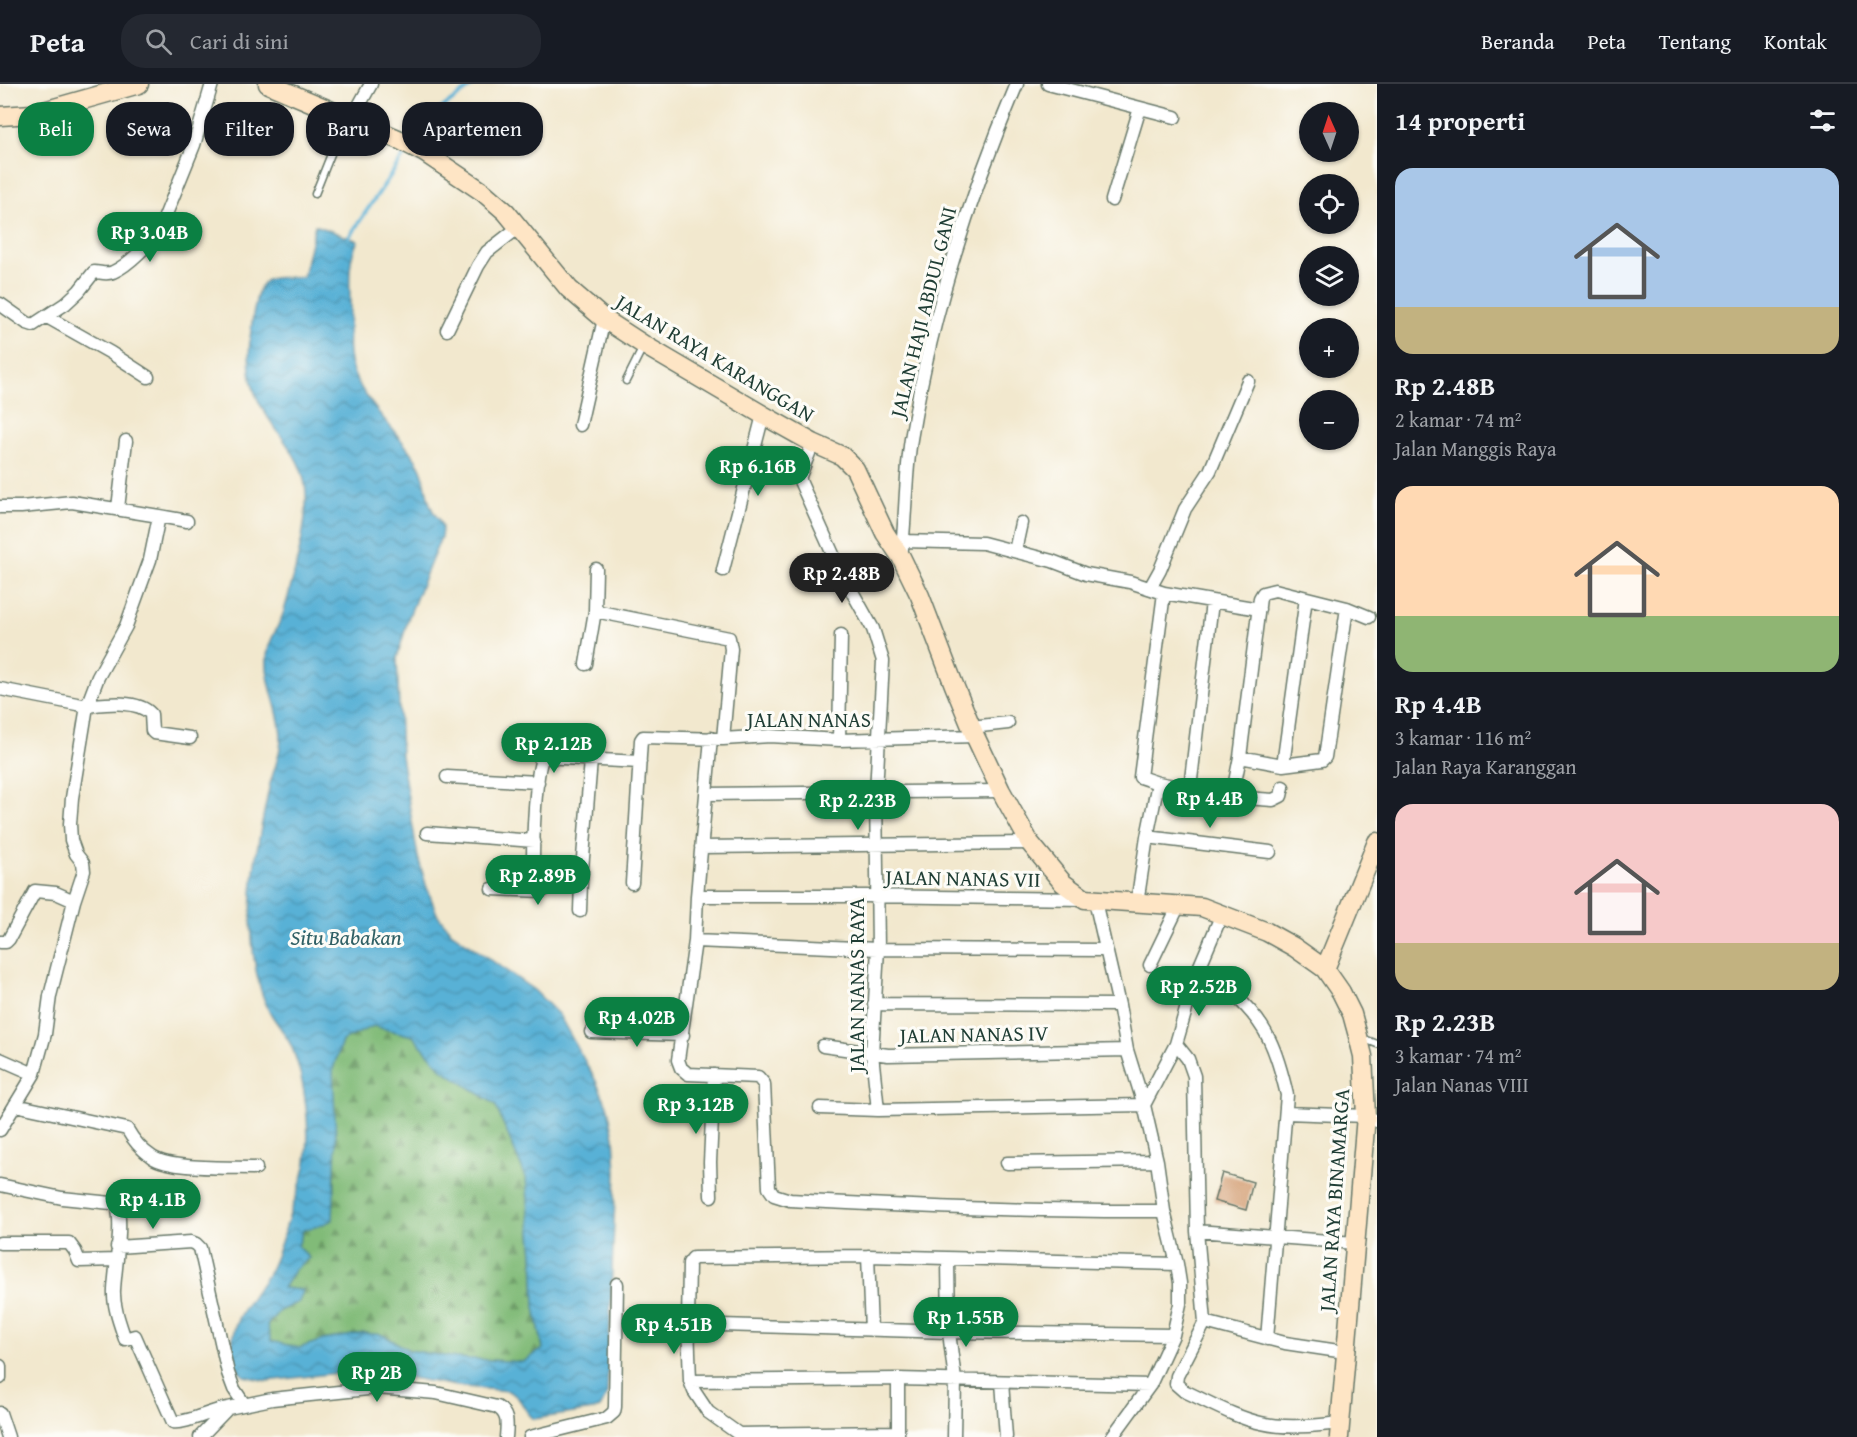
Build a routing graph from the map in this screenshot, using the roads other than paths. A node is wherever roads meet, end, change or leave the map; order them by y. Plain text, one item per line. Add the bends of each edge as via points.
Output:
1 (139, 84) edge
2 (212, 84) edge
3 (268, 84) edge
4 (371, 84) edge
5 (1017, 84) edge
6 (1048, 84) edge
7 (310, 102) edge
8 (359, 102) edge
9 (1140, 108) junction
10 (0, 116) edge
11 (1175, 117) dead end
12 (390, 136) edge
13 (332, 156) edge
14 (315, 194) dead end
15 (1112, 200) dead end
16 (519, 227) junction
17 (0, 304) edge
18 (47, 317) junction
19 (604, 319) junction
20 (447, 330) dead end
21 (644, 345) junction
22 (148, 377) dead end
23 (626, 381) dead end
24 (1248, 381) dead end
25 (763, 416) junction
26 (580, 425) dead end
27 (126, 441) dead end
28 (813, 443) junction
29 (0, 507) edge
30 (118, 508) junction
31 (159, 516) junction
32 (187, 521) dead end
33 (1021, 523) dead end
34 (902, 549) junction
35 (1015, 551) junction
36 (596, 568) dead end
37 (723, 570) dead end
38 (1150, 588) junction
39 (1164, 593) junction
40 (1306, 598) junction
41 (1212, 602) junction
42 (1347, 608) junction
43 (1259, 609) junction
44 (595, 611) junction
45 (1369, 617) dead end
46 (841, 635) dead end
47 (586, 664) dead end
48 (0, 689) edge
49 (87, 706) junction
50 (1008, 723) dead end
51 (973, 732) junction
52 (190, 738) dead end
53 (717, 739) junction
54 (878, 739) junction
55 (839, 740) junction
56 (1240, 757) junction
57 (591, 760) junction
58 (640, 762) junction
59 (1283, 765) junction
60 (447, 777) dead end
61 (538, 782) junction
62 (1158, 783) junction
63 (1283, 787) dead end
64 (1190, 788) junction
65 (1000, 791) junction
66 (876, 792) junction
67 (707, 794) junction
68 (1232, 797) junction
69 (427, 833) dead end
70 (1147, 837) junction
71 (534, 841) junction
72 (1030, 843) junction
73 (1377, 844) edge
74 (876, 846) junction
75 (701, 847) junction
76 (1270, 852) dead end
77 (533, 862) dead end
78 (581, 882) junction
79 (632, 883) dead end
80 (492, 889) dead end
81 (697, 896) junction
82 (877, 896) junction
83 (1090, 900) junction
84 (74, 901) junction
85 (1137, 903) junction
86 (1179, 905) junction
87 (580, 911) dead end
88 (1222, 914) junction
89 (695, 941) junction
90 (0, 942) edge
91 (878, 949) junction
92 (1106, 950) junction
93 (1150, 965) dead end
94 (1325, 969) junction
95 (1196, 975) junction
96 (874, 1004) junction
97 (1119, 1005) junction
98 (591, 1032) dead end
99 (683, 1035) junction
100 (1359, 1036) junction
101 (1176, 1044) junction
102 (1377, 1044) edge
103 (823, 1046) dead end
104 (1127, 1050) junction
105 (872, 1054) junction
106 (0, 1059) edge
107 (34, 1074) junction
108 (714, 1075) junction
109 (15, 1105) junction
110 (1144, 1105) junction
111 (820, 1108) dead end
112 (878, 1110) junction
113 (1286, 1113) junction
114 (1372, 1118) edge
115 (0, 1130) edge
116 (1157, 1161) junction
117 (1007, 1163) dead end
118 (256, 1168) dead end
119 (0, 1185) edge
120 (711, 1196) dead end
121 (1164, 1210) junction
122 (1197, 1231) junction
123 (1277, 1237) junction
124 (1355, 1243) junction
125 (0, 1244) edge
126 (117, 1247) junction
127 (868, 1256) junction
128 (948, 1259) junction
129 (117, 1260) junction
130 (1178, 1264) junction
131 (617, 1284) dead end
132 (1205, 1322) junction
133 (688, 1324) junction
134 (871, 1330) junction
135 (949, 1332) junction
136 (1173, 1335) junction
137 (1267, 1339) junction
138 (1345, 1352) junction
139 (0, 1366) edge
140 (0, 1378) edge
141 (898, 1379) junction
142 (955, 1380) junction
143 (690, 1381) junction
144 (1002, 1383) junction
145 (1150, 1384) junction
146 (244, 1404) junction
147 (228, 1408) junction
148 (0, 1413) edge
149 (1339, 1430) edge
150 (898, 1435) edge
151 (741, 1436) edge
152 (8, 1437) edge
153 (200, 1437) edge
154 (506, 1437) edge
155 (530, 1437) edge
156 (954, 1437) edge
157 (1006, 1437) edge
158 (1113, 1437) edge

1 - 10 street via 33,114
2 - 18 street via 194,146 154,238 112,272 93,272 79,291
3 - 7 street, JALAN RAYA KARANGGAN
4 - 8 street
5 - 34 street, JALAN HAJI ABDUL GANI via 964,219 933,338 911,440
6 - 9 street
9 - 11 street
9 - 15 street
12 - 16 street, JALAN RAYA KARANGGAN via 426,153 483,192
13 - 14 lane
16 - 19 street, JALAN RAYA KARANGGAN via 569,289
16 - 20 street via 487,252 477,266
17 - 18 street via 31,325
18 - 22 street
19 - 21 street, JALAN RAYA KARANGGAN
19 - 26 street
21 - 23 lane
21 - 25 street, JALAN RAYA KARANGGAN
24 - 38 street via 1210,471 1185,509
25 - 28 street, JALAN RAYA KARANGGAN
25 - 37 street
27 - 30 street
28 - 34 street, JALAN RAYA KARANGGAN via 842,456 855,469 885,532
28 - 54 street, JALAN NANAS RAYA via 800,481 840,570 873,629 883,662
29 - 30 street via 72,502
30 - 31 street
31 - 32 street
31 - 49 street via 150,560 126,626
33 - 35 street
34 - 35 street via 983,543
34 - 51 street, JALAN RAYA KARANGGAN
35 - 38 street via 1086,574
36 - 44 street
38 - 39 street
39 - 41 street
39 - 62 street via 1140,777
40 - 42 street
40 - 43 street via 1269,591 1260,598
40 - 59 street
41 - 43 street
41 - 64 street
42 - 45 street
42 - 59 street via 1325,757
43 - 56 street
44 - 47 street
44 - 53 street via 731,640
46 - 55 street
48 - 49 street
49 - 52 street via 139,706 151,714 154,733
49 - 84 street via 70,824 71,840 84,871
50 - 51 street, JALAN NANAS
51 - 54 street, JALAN NANAS
51 - 65 street, JALAN RAYA KARANGGAN
53 - 55 street, JALAN NANAS via 770,736
53 - 58 street, JALAN NANAS via 643,737
53 - 67 street
54 - 55 street, JALAN NANAS
54 - 66 street, JALAN NANAS RAYA
56 - 59 street
56 - 68 street
57 - 58 street
57 - 61 street via 543,757
57 - 78 street
58 - 79 street
60 - 61 street
61 - 71 street
62 - 64 street
62 - 70 street
63 - 68 street via 1281,796 1273,800
64 - 68 street
65 - 66 street
65 - 72 street, JALAN RAYA KARANGGAN
66 - 67 street
66 - 74 street, JALAN NANAS RAYA
67 - 75 street
69 - 71 street
70 - 76 street
70 - 85 street
71 - 77 street
72 - 74 street
72 - 83 street, JALAN RAYA KARANGGAN via 1063,883
73 - 94 street
74 - 75 street
74 - 82 street, JALAN NANAS RAYA
75 - 81 street
78 - 80 street via 554,884 542,891
78 - 87 street
81 - 82 street, JALAN NANAS VII
81 - 89 street
82 - 83 street, JALAN NANAS VII
82 - 91 street, JALAN NANAS RAYA
83 - 85 street
83 - 92 street
84 - 90 street via 56,893 35,891 9,939
84 - 107 street
85 - 86 street
86 - 88 street
86 - 93 street
88 - 94 street via 1285,942
88 - 95 street
89 - 91 street
89 - 99 street
91 - 92 street
91 - 96 street, JALAN NANAS RAYA
92 - 97 street
94 - 100 street, JALAN RAYA BINAMARGA via 1341,992
95 - 101 street
95 - 113 street via 1232,993 1264,1028 1279,1058 1287,1095
96 - 97 street
96 - 105 street, JALAN NANAS RAYA
97 - 104 street
98 - 99 street
99 - 108 street via 678,1060 681,1068 688,1074
100 - 102 lane
100 - 114 street, JALAN RAYA BINAMARGA
101 - 110 street
101 - 122 street via 1188,1059 1194,1076
103 - 105 street, JALAN NANAS IV
104 - 105 street, JALAN NANAS IV
104 - 110 street
105 - 112 street, JALAN NANAS RAYA
106 - 107 street
107 - 109 street
108 - 120 street
108 - 121 street via 758,1077 764,1084 769,1188 774,1195 790,1200 928,1208
109 - 115 street
109 - 118 street via 127,1129 153,1158 168,1164
110 - 112 street
110 - 116 street
111 - 112 street
113 - 114 street
113 - 123 street
114 - 124 street, JALAN RAYA BINAMARGA
116 - 117 street
116 - 121 street
119 - 126 street via 114,1204 118,1210
121 - 130 street
122 - 123 street
122 - 132 street
123 - 124 street
123 - 137 street
124 - 138 street, JALAN RAYA BINAMARGA
125 - 129 street via 69,1243 79,1261
126 - 129 street
126 - 146 street via 191,1242 200,1248 228,1373
127 - 128 street
127 - 133 street via 693,1258 689,1263
127 - 134 street
128 - 130 street
128 - 135 street
129 - 147 street via 114,1293 125,1339 135,1336 173,1422
130 - 136 street via 1180,1304
131 - 155 street via 614,1412 607,1418
132 - 137 street
132 - 149 street via 1177,1376 1176,1384 1184,1391 1263,1424 1315,1425
133 - 134 street
133 - 143 street
134 - 135 street
135 - 136 street
135 - 142 street
136 - 145 street
137 - 138 street
138 - 149 street, JALAN RAYA BINAMARGA
139 - 140 street
141 - 142 street
141 - 143 street
141 - 150 street
142 - 144 street
142 - 156 street
143 - 151 street via 708,1412
144 - 145 street
144 - 157 street
145 - 158 street
146 - 147 street
146 - 154 street via 377,1388 436,1393 504,1411
147 - 153 street
148 - 152 street
150 - 151 street

